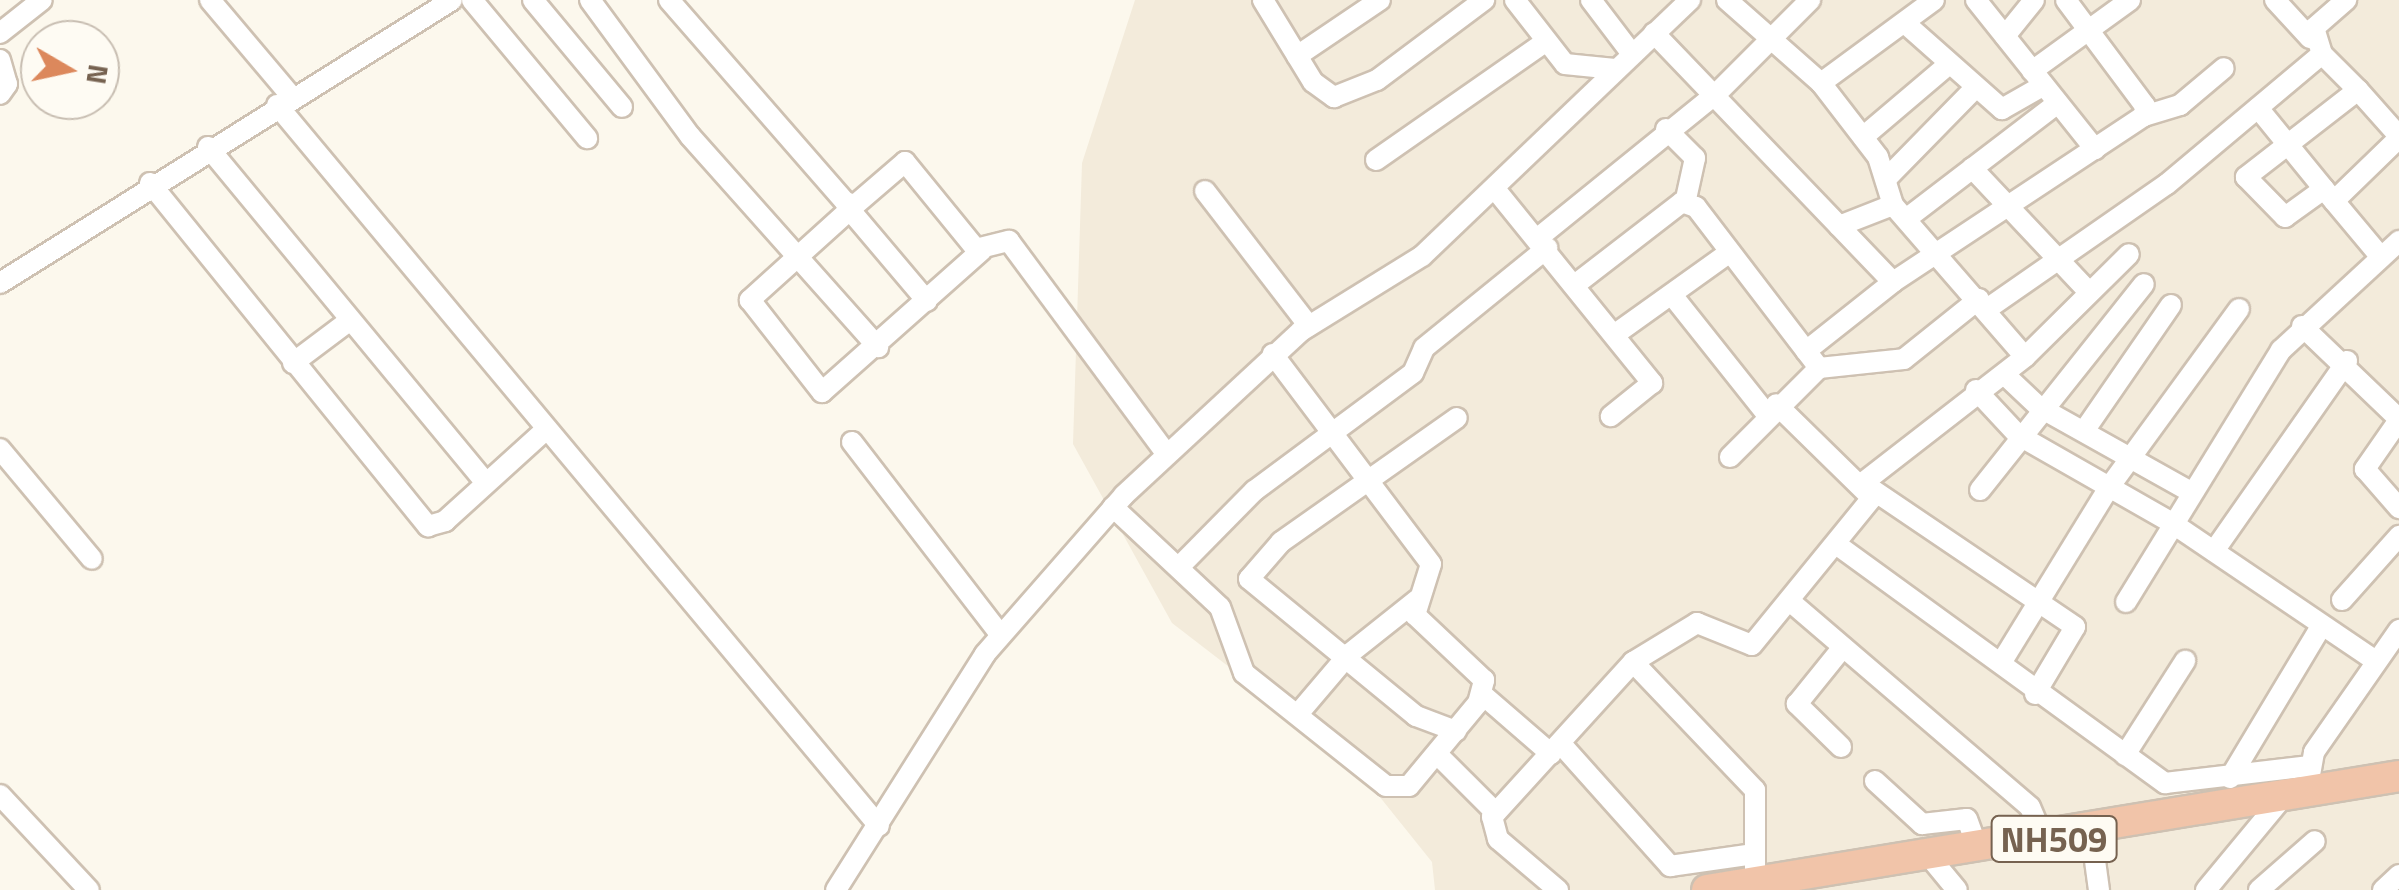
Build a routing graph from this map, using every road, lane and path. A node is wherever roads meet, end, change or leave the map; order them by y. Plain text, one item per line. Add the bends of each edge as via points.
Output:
1 (42, 0) edge
2 (210, 0) edge
3 (452, 0) edge
4 (472, 0) edge
5 (533, 0) edge
6 (590, 0) edge
7 (668, 0) edge
8 (1380, 0) edge
9 (1484, 0) edge
10 (1515, 0) edge
11 (1590, 0) edge
12 (1727, 0) edge
13 (1810, 0) edge
14 (1934, 0) edge
15 (1976, 0) edge
16 (2034, 0) edge
17 (2066, 0) edge
18 (2130, 0) edge
19 (2275, 0) edge
20 (2346, 0) edge
21 (1269, 3) edge
22 (1680, 4) edge
23 (1907, 25) junction
24 (2088, 30) junction
25 (0, 32) edge
26 (1654, 33) junction
27 (2005, 36) junction
28 (1767, 39) junction
29 (1545, 42) junction
30 (2316, 46) junction
31 (1632, 54) junction
32 (1297, 56) junction
33 (0, 60) edge
34 (1949, 64) junction
35 (2224, 68) dead end
36 (1615, 69) junction
37 (2038, 78) junction
38 (1821, 83) junction
39 (1975, 88) junction
40 (2358, 90) junction
41 (1717, 93) junction
42 (0, 94) edge
43 (284, 101) junction
44 (2058, 103) junction
45 (622, 106) dead end
46 (2258, 108) junction
47 (2144, 116) junction
48 (1666, 129) junction
49 (2399, 134) edge
50 (1862, 137) junction
51 (587, 138) dead end
52 (2287, 143) junction
53 (208, 146) junction
54 (2095, 149) junction
55 (1376, 160) dead end
56 (1972, 168) junction
57 (1886, 179) junction
58 (150, 183) junction
59 (1495, 190) junction
60 (1205, 191) dead end
61 (2329, 195) junction
62 (1686, 199) junction
63 (852, 208) junction
64 (2010, 209) junction
65 (1901, 210) junction
66 (1838, 226) junction
67 (2399, 241) edge
68 (1542, 243) junction
69 (982, 250) junction
70 (1938, 250) junction
71 (1727, 254) junction
72 (2129, 254) dead end
73 (2059, 256) junction
74 (2380, 256) junction
75 (796, 258) junction
76 (1892, 282) junction
77 (0, 283) edge
78 (1576, 284) junction
79 (2144, 284) dead end
80 (2089, 292) junction
81 (1672, 294) junction
82 (927, 301) junction
83 (1982, 304) junction
84 (2171, 305) dead end
85 (2239, 309) dead end
86 (349, 321) junction
87 (1309, 326) junction
88 (2302, 326) junction
89 (1614, 335) junction
90 (878, 346) junction
91 (1272, 354) junction
92 (2024, 357) junction
93 (1812, 360) junction
94 (2348, 361) junction
95 (292, 363) junction
96 (2004, 374) junction
97 (1976, 390) junction
98 (1771, 408) junction
99 (2040, 408) junction
100 (1611, 416) dead end
101 (1458, 418) dead end
102 (2399, 420) edge
103 (543, 432) junction
104 (1330, 432) junction
105 (2084, 432) junction
106 (2018, 435) junction
107 (852, 442) dead end
108 (0, 449) edge
109 (1166, 453) junction
110 (2132, 453) junction
111 (1730, 457) dead end
112 (1368, 480) junction
113 (486, 484) junction
114 (1869, 486) junction
115 (2110, 486) junction
116 (1980, 490) dead end
117 (2189, 492) junction
118 (1113, 507) junction
119 (2399, 508) edge
120 (2168, 520) junction
121 (2399, 536) edge
122 (1840, 546) junction
123 (2214, 551) junction
124 (92, 559) dead end
125 (1179, 567) junction
126 (1418, 600) junction
127 (2342, 600) dead end
128 (2126, 602) dead end
129 (1792, 603) junction
130 (2038, 603) junction
131 (2320, 628) junction
132 (2399, 630) edge
133 (1000, 634) junction
134 (1843, 647) junction
135 (1343, 660) junction
136 (2185, 661) dead end
137 (2376, 661) junction
138 (1634, 662) junction
139 (2000, 664) junction
140 (2035, 694) junction
141 (1483, 695) junction
142 (1298, 714) junction
143 (1456, 731) junction
144 (1841, 747) dead end
145 (1556, 749) junction
146 (1437, 754) junction
147 (2125, 755) junction
148 (2399, 776) edge
149 (2230, 778) junction
150 (1875, 782) dead end
151 (2304, 782) junction
152 (0, 795) edge
153 (1496, 812) junction
154 (879, 826) junction
155 (2091, 831) junction
156 (1974, 836) junction
157 (2044, 840) junction
158 (2315, 842) dead end
159 (1928, 855) junction
160 (1758, 874) edge
161 (2399, 875) edge
162 (838, 889) edge
163 (89, 890) edge
164 (1558, 890) edge
165 (1707, 890) edge
166 (1957, 890) edge
167 (2098, 890) edge
168 (2206, 890) edge
169 (2259, 890) edge
170 (2383, 890) edge

1 - 25 street
2 - 43 street
3 - 43 street
4 - 51 street
5 - 45 street
6 - 75 street
7 - 63 street
8 - 32 street
9 - 32 street via 1353,94 1327,94
10 - 29 street
11 - 31 street
12 - 28 street
13 - 28 street
14 - 23 street
15 - 27 street
16 - 27 street
17 - 24 street
18 - 24 street
19 - 30 street
20 - 30 street
21 - 32 street
22 - 26 street
23 - 34 street
23 - 38 street
24 - 37 street
24 - 47 street
26 - 31 street
26 - 41 street
27 - 37 street
28 - 38 street
28 - 41 street
29 - 36 street via 1573,69
29 - 55 street
30 - 40 street
30 - 46 street
31 - 36 street
33 - 42 street via 7,84
34 - 39 street
34 - 50 street
35 - 47 street via 2180,105
36 - 59 street
37 - 39 street via 2002,109
37 - 44 street
38 - 50 street
39 - 57 street
40 - 49 street
40 - 52 street
41 - 48 street
41 - 66 street
43 - 53 street
43 - 103 street
44 - 54 street
44 - 56 street
46 - 52 street
46 - 73 street
47 - 54 street
48 - 62 street via 1695,158
48 - 68 street
49 - 61 street
50 - 57 street
52 - 61 street
52 - 61 street via 2246,176 2286,216
53 - 58 street
53 - 86 street
54 - 64 street
56 - 64 street
56 - 65 street
57 - 65 street
58 - 77 street
58 - 95 street
59 - 68 street
59 - 87 street via 1411,265
60 - 87 street
61 - 74 street
62 - 71 street
62 - 78 street
63 - 69 street via 905,162
63 - 75 street
63 - 82 street
64 - 70 street
64 - 73 street
65 - 66 street
65 - 70 street
66 - 76 street
67 - 74 street
68 - 78 street
68 - 104 street via 1424,348 1414,373
69 - 82 street
69 - 109 street via 1000,240 1014,247
70 - 76 street
70 - 83 street
71 - 81 street
71 - 93 street
72 - 80 street
73 - 80 street
73 - 83 street
74 - 88 street
75 - 90 street
75 - 90 street via 750,307 817,389 825,392
76 - 93 street
78 - 89 street
79 - 99 street
80 - 92 street
81 - 89 street
81 - 98 street
82 - 90 street
83 - 92 street
83 - 93 street via 1904,359
84 - 105 street
85 - 110 street
86 - 95 street
86 - 113 street
87 - 91 street
88 - 94 street
88 - 117 street
89 - 100 street via 1652,387
91 - 104 street
91 - 109 street
92 - 96 street
93 - 98 street
94 - 102 street
94 - 123 street
95 - 113 street via 428,526
96 - 97 street
96 - 99 street
97 - 106 street
97 - 114 street
98 - 111 street
98 - 114 street
99 - 105 street
99 - 106 street
101 - 112 street
102 - 119 street via 2364,469
103 - 113 street
103 - 154 street
104 - 112 street
104 - 125 street
105 - 110 street
106 - 115 street
106 - 116 street
107 - 133 street
108 - 124 street
109 - 118 street
110 - 115 street
110 - 117 street
112 - 126 street via 1431,564
112 - 135 street via 1249,574
114 - 122 street
114 - 130 street
115 - 120 street
115 - 130 street
117 - 120 street
118 - 125 street
118 - 133 street
120 - 123 street
120 - 128 street
121 - 127 street
122 - 129 street
122 - 139 street
123 - 131 street
125 - 142 street via 1235,629 1239,667
126 - 135 street
126 - 141 street via 1415,615 1480,674
129 - 134 street
129 - 138 street via 1747,648 1697,623
130 - 139 street
130 - 140 street via 2078,634
131 - 137 street
131 - 149 street
132 - 137 street
133 - 154 street
134 - 144 street via 1798,704
134 - 157 street via 2030,807
135 - 142 street
135 - 143 street via 1428,724
136 - 147 street
137 - 151 street
138 - 145 street
138 - 160 street via 1756,790 1762,818
139 - 140 street
140 - 147 street
141 - 143 street
141 - 145 street
142 - 146 street via 1398,791
143 - 146 street
145 - 153 street
145 - 160 street via 1670,866
146 - 153 street
147 - 149 street via 2165,783
148 - 151 highway, NH509
149 - 151 street
150 - 156 street via 1922,824
151 - 155 highway, NH509
151 - 168 street
152 - 163 street
153 - 164 street via 1492,832
154 - 162 street
155 - 157 highway, NH509
155 - 167 street
156 - 157 highway, NH509
156 - 159 highway, NH509
158 - 169 street
159 - 160 highway, NH509
159 - 166 street
160 - 165 highway, NH509
161 - 170 street

